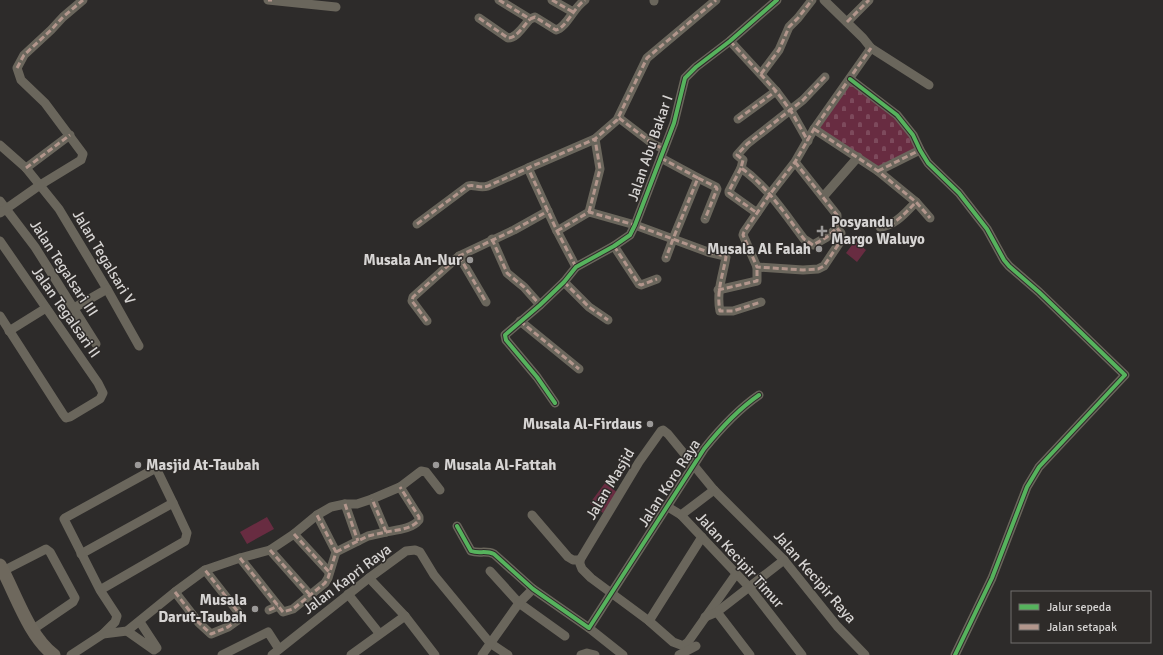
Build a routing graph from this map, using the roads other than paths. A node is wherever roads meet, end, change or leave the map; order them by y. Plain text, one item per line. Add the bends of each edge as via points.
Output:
1 (83, 0) edge
2 (268, 0) edge
3 (272, 0) edge
4 (499, 0) edge
5 (552, 0) edge
6 (585, 0) edge
7 (716, 0) edge
8 (777, 0) edge
9 (812, 0) edge
10 (824, 0) edge
11 (869, 0) edge
12 (336, 7) dead end
13 (573, 12) junction
14 (479, 18) dead end
15 (530, 19) junction
16 (847, 22) junction
17 (730, 41) junction
18 (871, 48) junction
19 (761, 74) junction
20 (825, 77) dead end
21 (850, 79) junction
22 (929, 85) dead end
23 (776, 91) junction
24 (791, 111) junction
25 (619, 118) junction
26 (738, 119) dead end
27 (814, 129) junction
28 (70, 135) junction
29 (595, 139) junction
30 (808, 141) junction
31 (0, 144) edge
32 (920, 150) junction
33 (662, 153) junction
34 (858, 157) junction
35 (795, 162) junction
36 (26, 168) junction
37 (528, 168) junction
38 (741, 168) junction
39 (878, 171) junction
40 (698, 178) junction
41 (40, 185) junction
42 (770, 194) junction
43 (823, 197) junction
44 (0, 201) edge
45 (916, 202) junction
46 (3, 211) edge
47 (548, 211) junction
48 (590, 212) junction
49 (757, 213) junction
50 (930, 218) dead end
51 (705, 219) dead end
52 (417, 224) dead end
53 (635, 225) junction
54 (880, 227) dead end
55 (837, 228) junction
56 (557, 231) junction
57 (492, 239) junction
58 (673, 239) junction
59 (0, 241) edge
60 (614, 246) junction
61 (459, 256) junction
62 (666, 258) dead end
63 (576, 267) junction
64 (757, 267) junction
65 (657, 279) dead end
66 (564, 282) junction
67 (107, 288) junction
68 (718, 290) junction
69 (486, 302) dead end
70 (761, 302) dead end
71 (540, 305) junction
72 (46, 308) junction
73 (74, 308) junction
74 (0, 316) edge
75 (608, 320) dead end
76 (427, 321) dead end
77 (520, 321) junction
78 (9, 331) junction
79 (96, 344) dead end
80 (139, 346) dead end
81 (579, 369) dead end
82 (759, 395) dead end
83 (555, 403) dead end
84 (668, 434) joint
85 (693, 466) junction
86 (400, 487) junction
87 (440, 490) dead end
88 (714, 490) junction
89 (372, 499) junction
90 (173, 503) junction
91 (345, 504) junction
92 (668, 506) junction
93 (532, 515) dead end
94 (681, 515) junction
95 (317, 516) junction
96 (457, 526) dead end
97 (386, 532) junction
98 (294, 534) junction
99 (702, 537) junction
100 (358, 542) junction
101 (270, 550) junction
102 (336, 552) junction
103 (81, 554) junction
104 (240, 558) junction
105 (580, 560) junction
106 (784, 560) junction
107 (2, 568) edge
108 (205, 570) junction
109 (490, 571) dead end
110 (329, 572) junction
111 (736, 574) junction
112 (369, 578) junction
113 (749, 587) junction
114 (533, 589) junction
115 (100, 590) junction
116 (175, 592) junction
117 (348, 594) junction
118 (612, 594) junction
119 (310, 596) junction
120 (519, 603) junction
121 (278, 606) junction
122 (269, 610) dead end
123 (717, 612) junction
124 (404, 616) junction
125 (705, 617) junction
126 (140, 622) junction
127 (649, 622) junction
128 (586, 625) junction
129 (32, 630) junction
130 (127, 631) junction
131 (379, 633) junction
132 (103, 634) junction
133 (565, 636) dead end
134 (490, 643) junction
135 (696, 646) dead end
136 (279, 649) junction
137 (432, 654) edge
138 (54, 655) edge
139 (71, 655) edge
140 (222, 655) edge
141 (272, 655) edge
142 (351, 655) edge
143 (482, 655) edge
144 (508, 655) edge
145 (581, 655) edge
146 (595, 655) edge
147 (623, 655) edge
148 (679, 655) edge
149 (750, 655) edge
150 (802, 655) edge
151 (865, 655) edge
152 (955, 655) edge

1 - 28 street via 24,55 17,68 21,80 46,103
2 - 3 street
3 - 12 street
4 - 15 street
5 - 13 street
6 - 13 street
7 - 25 street via 647,58
8 - 17 street, Jalan Abu Bakar I
9 - 19 street via 788,27 779,50
10 - 16 street
11 - 16 street
13 - 15 street via 558,30 553,30 535,17
14 - 15 street via 508,38 515,36
16 - 18 street
17 - 19 street
17 - 33 street, Jalan Abu Bakar I via 685,78 674,123
18 - 21 street
18 - 22 street
19 - 23 street
20 - 24 street
21 - 27 street
21 - 32 street via 897,115 913,135
23 - 24 street
23 - 26 street
24 - 30 street
24 - 38 street via 737,154 743,160
25 - 29 street
25 - 33 street
27 - 30 street
27 - 34 street
28 - 36 street
28 - 41 street via 84,154 83,157
29 - 37 street
29 - 48 street via 600,169
30 - 35 street
31 - 36 street, Jalan Tegalsari V
32 - 39 street
32 - 152 street via 928,163 959,193 987,229 1006,263 1125,375 1039,467 1028,487 992,578
33 - 40 street
33 - 53 street, Jalan Abu Bakar I
34 - 39 street
34 - 43 street
35 - 42 street
35 - 43 street
36 - 41 street, Jalan Tegalsari V
37 - 47 street
37 - 52 street via 488,186 468,186
38 - 42 street
38 - 49 street via 729,193
39 - 45 street
40 - 51 street via 717,189
40 - 58 street
41 - 46 street
41 - 67 street, Jalan Tegalsari V via 59,209
42 - 49 street
42 - 55 street via 804,239 811,244 827,237
43 - 55 street via 837,215
44 - 46 street
45 - 50 street
45 - 54 street via 894,222
46 - 73 street, Jalan Tegalsari III via 36,247
47 - 56 street
47 - 57 street
48 - 53 street
48 - 56 street
49 - 64 street via 743,235
53 - 58 street
53 - 60 street, Jalan Abu Bakar I via 630,235
55 - 64 street via 841,233 840,242 824,266 818,269
56 - 63 street
57 - 61 street
57 - 71 street via 507,273
58 - 62 street
58 - 68 street via 726,256
59 - 72 street, Jalan Tegalsari II
60 - 63 street, Jalan Abu Bakar I
60 - 65 street via 638,284
61 - 69 street
61 - 76 street via 412,297 412,301
63 - 66 street
64 - 68 street via 757,281
66 - 71 street
66 - 75 street via 589,307
67 - 73 street
67 - 80 street, Jalan Tegalsari V
68 - 70 street via 721,311 734,311
71 - 77 street
72 - 78 street
72 - 78 street, Jalan Tegalsari II via 98,383 103,393 100,399 66,418
73 - 79 street, Jalan Tegalsari III
74 - 78 street
77 - 81 street
77 - 83 street via 505,337
82 - 85 street, Jalan Koro Raya via 721,428
84 - 85 street, Jalan Kecipir Raya
84 - 105 street, Jalan Masjid via 661,431 648,449
85 - 88 street, Jalan Kecipir Raya
85 - 92 street, Jalan Koro Raya
86 - 87 street via 424,471
86 - 89 street
86 - 97 street via 419,520 400,530
88 - 94 street
88 - 106 street, Jalan Kecipir Raya
89 - 91 street via 357,504
89 - 97 street
90 - 103 street
90 - 103 street via 156,468 78,510 64,519
90 - 115 street via 187,533 185,541
91 - 95 street via 331,507
91 - 100 street
92 - 94 street, Jalan Kecipir Timur
92 - 118 street, Jalan Koro Raya
93 - 105 street via 568,557
94 - 99 street, Jalan Kecipir Timur
95 - 98 street
95 - 102 street
96 - 114 street via 471,551 494,554
97 - 100 street via 368,536
98 - 101 street
98 - 110 street
99 - 111 street, Jalan Kecipir Timur
99 - 127 street
100 - 102 street
101 - 104 street
101 - 119 street
102 - 110 street
103 - 115 street
104 - 108 street
104 - 121 street
105 - 118 street via 582,569
106 - 113 street
106 - 151 street, Jalan Kecipir Raya via 837,626
107 - 129 street
107 - 129 street via 45,548 50,552 75,598 73,602
108 - 116 street
108 - 116 street via 242,617 228,627 211,634
109 - 120 street
110 - 119 street via 325,583
111 - 113 street, Jalan Kecipir Timur
111 - 125 street
112 - 117 street, Jalan Kapri Raya
112 - 124 street
112 - 134 street, Jalan Kapri Raya via 406,552 420,552 434,576
113 - 123 street
113 - 150 street, Jalan Kecipir Timur
114 - 120 street
114 - 128 street
115 - 132 street via 117,616 115,622
116 - 126 street
117 - 131 street
117 - 136 street, Jalan Kapri Raya
118 - 127 street
118 - 128 street, Jalan Koro Raya
119 - 121 street via 293,609 283,612
120 - 133 street
120 - 134 street
121 - 122 street
123 - 125 street
123 - 149 street
124 - 131 street
124 - 137 street
125 - 127 street via 684,645 673,642
126 - 130 street
126 - 130 street via 157,648 154,650
128 - 147 street
129 - 138 street
130 - 132 street
131 - 142 street
132 - 139 street
134 - 143 street
134 - 144 street, Jalan Kapri Raya
135 - 148 street
136 - 140 street via 270,634 265,632
136 - 141 street, Jalan Kapri Raya
145 - 146 street

